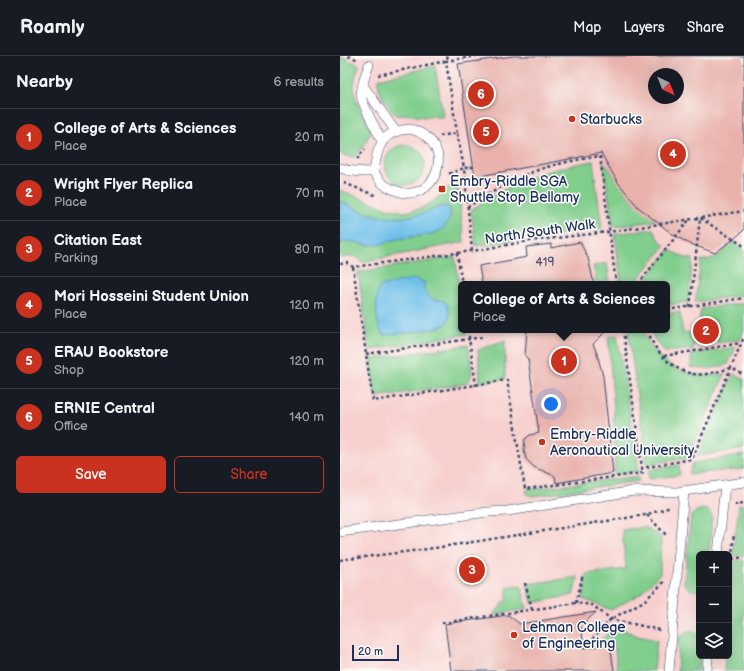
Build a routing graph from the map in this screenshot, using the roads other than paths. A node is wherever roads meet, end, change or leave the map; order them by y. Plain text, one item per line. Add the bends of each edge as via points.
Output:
1 (369, 65) dead end
2 (364, 85) junction
3 (396, 132) junction
4 (382, 142) junction
5 (340, 168) edge
6 (374, 172) junction
7 (744, 482) edge
8 (725, 485) junction
9 (684, 491) junction
10 (340, 532) edge
11 (718, 551) edge
12 (708, 659) edge
13 (669, 671) edge
14 (707, 671) edge

1 - 2 lane
2 - 3 lane
2 - 4 lane via 362,98
3 - 4 lane
3 - 6 lane via 411,129 422,132 430,139 439,158 434,178 419,191 408,194 382,183
4 - 6 lane via 377,150
5 - 6 lane via 347,171
7 - 8 lane
8 - 9 lane
8 - 11 lane
9 - 10 lane via 634,491 508,511
9 - 13 lane
12 - 14 lane

